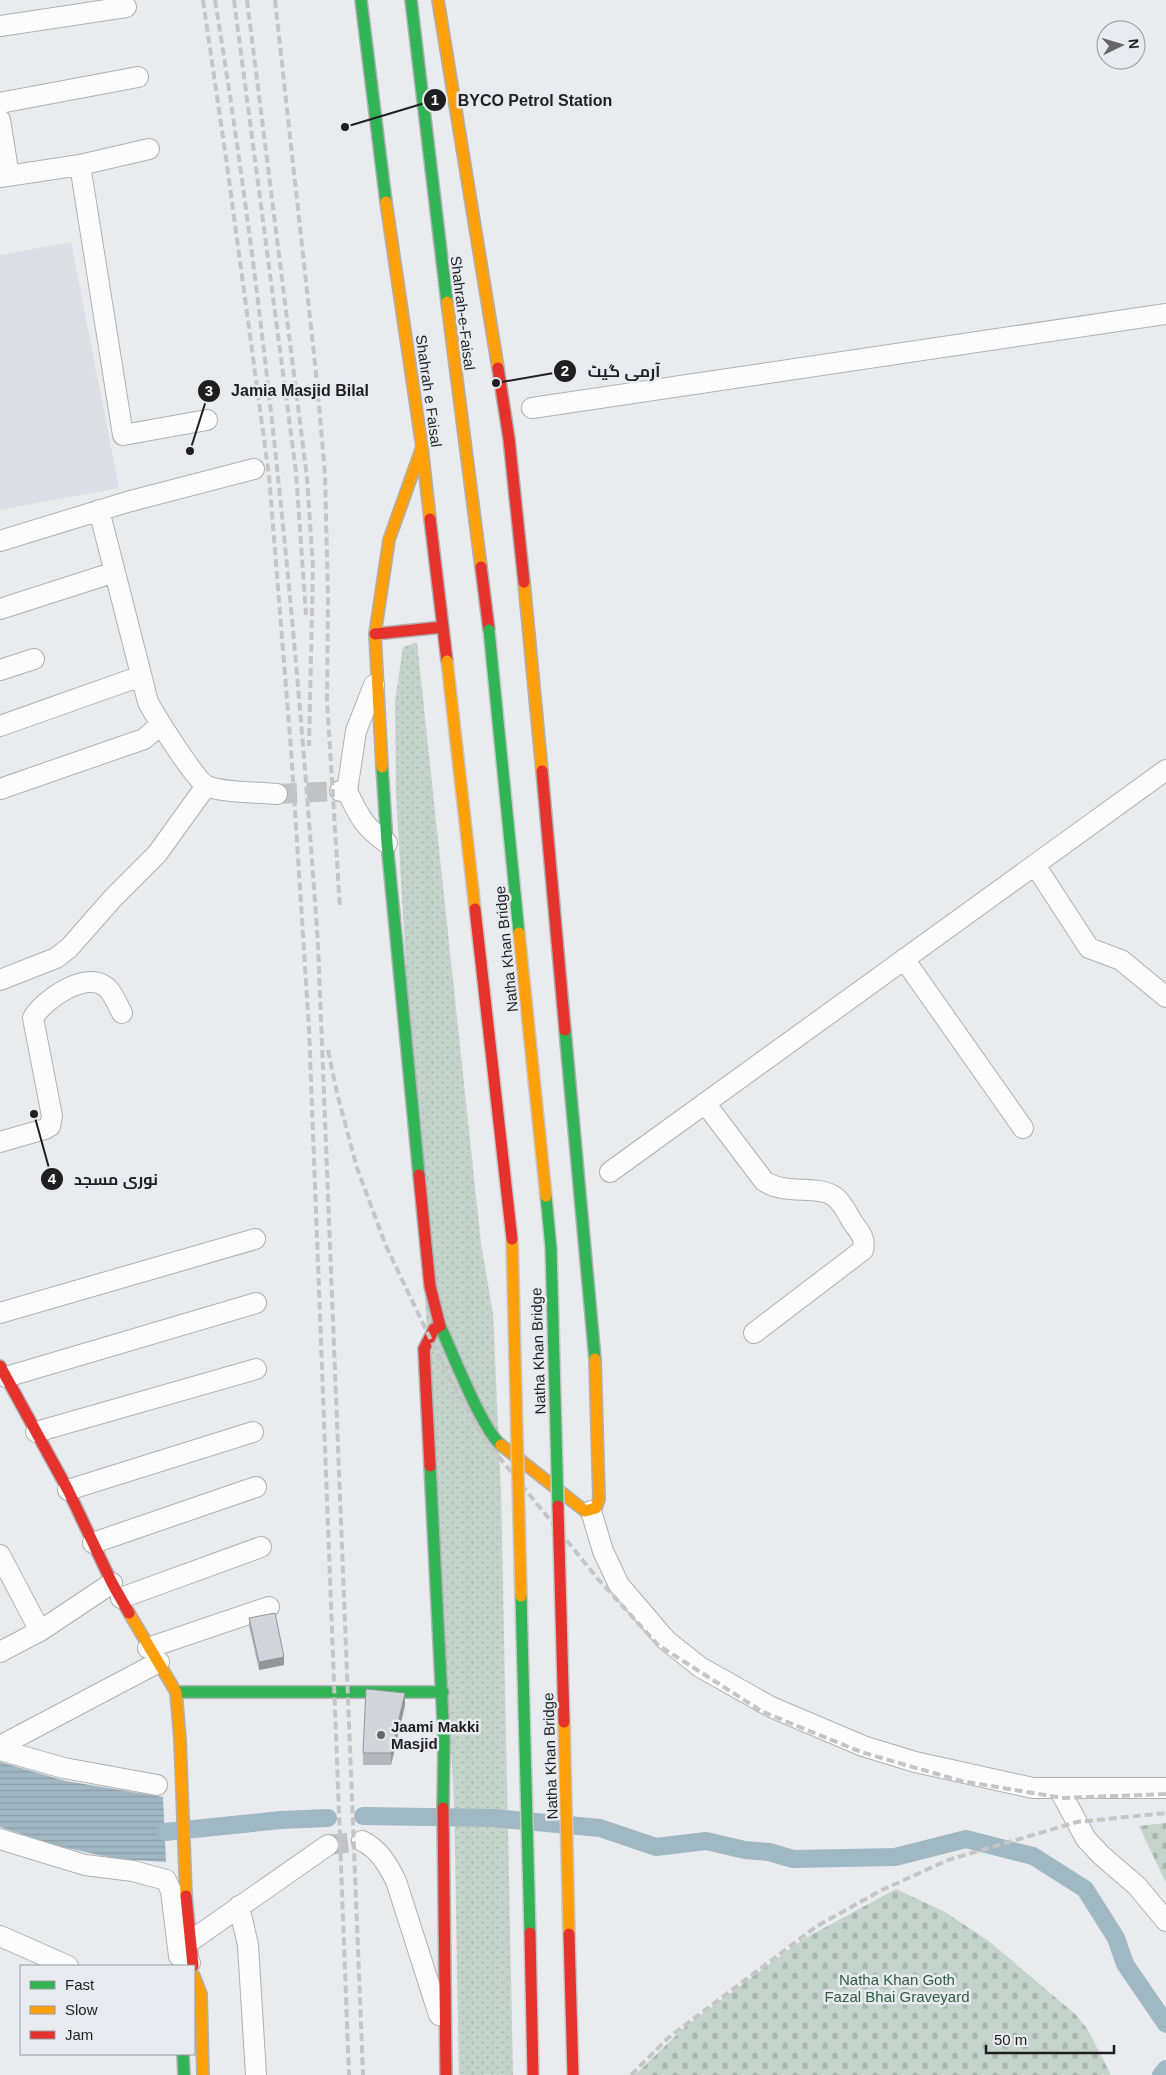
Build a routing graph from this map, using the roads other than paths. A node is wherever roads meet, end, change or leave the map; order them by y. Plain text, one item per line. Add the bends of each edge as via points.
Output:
1 (361, 0) edge
2 (411, 0) edge
3 (438, 0) edge
4 (126, 7) dead end
5 (0, 26) edge
6 (138, 78) dead end
7 (0, 103) edge
8 (0, 120) edge
9 (149, 149) dead end
10 (80, 164) junction
11 (5, 177) edge
12 (1166, 314) edge
13 (532, 408) dead end
14 (207, 420) dead end
15 (422, 447) junction
16 (254, 469) dead end
17 (99, 510) junction
18 (0, 541) edge
19 (115, 572) junction
20 (0, 609) edge
21 (443, 627) junction
22 (489, 630) joint
23 (375, 634) junction
24 (34, 659) dead end
25 (447, 661) joint
26 (0, 670) edge
27 (141, 676) junction
28 (376, 680) junction
29 (0, 726) edge
30 (160, 726) junction
31 (1166, 770) edge
32 (206, 786) junction
33 (0, 789) edge
34 (277, 794) tunnel mouth
35 (387, 843) junction
36 (1035, 865) junction
37 (904, 960) junction
38 (0, 980) edge
39 (1166, 997) edge
40 (122, 1013) dead end
41 (705, 1103) junction
42 (1023, 1128) dead end
43 (0, 1142) edge
44 (610, 1172) dead end
45 (255, 1239) dead end
46 (256, 1302) dead end
47 (0, 1313) edge
48 (440, 1326) junction
49 (754, 1333) dead end
50 (256, 1369) dead end
51 (3, 1372) edge
52 (36, 1432) junction
53 (252, 1432) dead end
54 (256, 1487) dead end
55 (68, 1490) junction
56 (591, 1511) junction
57 (93, 1543) junction
58 (261, 1547) dead end
59 (0, 1555) edge
60 (116, 1590) junction
61 (269, 1607) dead end
62 (40, 1631) junction
63 (0, 1652) edge
64 (154, 1655) junction
65 (176, 1692) junction
66 (443, 1692) junction
67 (0, 1746) edge
68 (0, 1750) edge
69 (157, 1785) dead end
70 (1166, 1788) edge
71 (1046, 1789) junction
72 (0, 1839) edge
73 (362, 1841) dead end
74 (328, 1845) tunnel mouth
75 (239, 1906) junction
76 (1166, 1920) edge
77 (0, 1936) edge
78 (192, 1940) junction
79 (66, 1965) edge
80 (189, 1965) edge
81 (193, 1965) edge
82 (195, 1975) edge
83 (444, 2032) junction
84 (183, 2055) edge
85 (184, 2075) edge
86 (203, 2075) edge
87 (256, 2075) edge
88 (446, 2075) edge
89 (533, 2075) edge
90 (573, 2075) edge

1 - 15 main road, Shahrah e Faisal
2 - 22 main road, Shahrah-e-Faisal via 444,288 483,550
3 - 56 main road via 509,439 516,543 595,1363 600,1499
4 - 5 street
6 - 7 street
8 - 11 street
9 - 10 street
10 - 11 street
10 - 14 street via 123,436
12 - 13 street
15 - 21 main road, Shahrah e Faisal
15 - 23 main road via 389,540
16 - 17 street
17 - 18 street
17 - 19 street
19 - 20 street
19 - 27 street
21 - 23 main road
21 - 25 main road, Shahrah e Faisal
22 - 90 main road, Natha Khan Bridge, bridge via 551,1248
23 - 28 main road
24 - 26 street
25 - 89 main road, Natha Khan Bridge, bridge via 513,1249
27 - 29 street
27 - 30 street via 148,702
28 - 35 main road
28 - 35 street via 356,731 344,791 371,832
30 - 32 street
30 - 33 street via 144,739
31 - 36 street
32 - 34 street via 217,790
32 - 38 street via 157,854 69,948 56,958
35 - 48 main road via 426,1252
36 - 37 street
36 - 39 street via 1088,948 1121,960
37 - 41 street
37 - 42 street
40 - 43 street via 107,987 95,981 79,983 38,1009 33,1018 52,1122 45,1129
41 - 44 street
41 - 49 street via 764,1181 773,1187 826,1193 836,1198 863,1236 865,1244 863,1250
45 - 47 street
46 - 51 street
48 - 56 main road via 496,1441 585,1511
48 - 66 main road via 434,1329 424,1349
50 - 52 street
51 - 52 main road
52 - 55 main road
53 - 55 street
54 - 57 street
55 - 57 main road
56 - 71 street via 603,1551 619,1586 666,1640 700,1667 771,1707 863,1746 916,1762
57 - 60 main road
58 - 60 street
59 - 62 street
60 - 62 street
60 - 64 main road
61 - 64 street
62 - 63 street
64 - 65 main road
64 - 67 street
65 - 66 main road
65 - 78 main road via 185,1886
66 - 83 main road
68 - 69 street via 64,1768
70 - 71 street
71 - 76 street via 1086,1840 1137,1886
72 - 80 street via 85,1864 166,1880 171,1891 179,1956
73 - 83 street via 373,1846 396,1881
74 - 75 street
75 - 78 street
75 - 87 street via 248,1945
77 - 79 street
78 - 81 main road
82 - 86 main road via 202,1994
83 - 88 main road
84 - 85 main road

